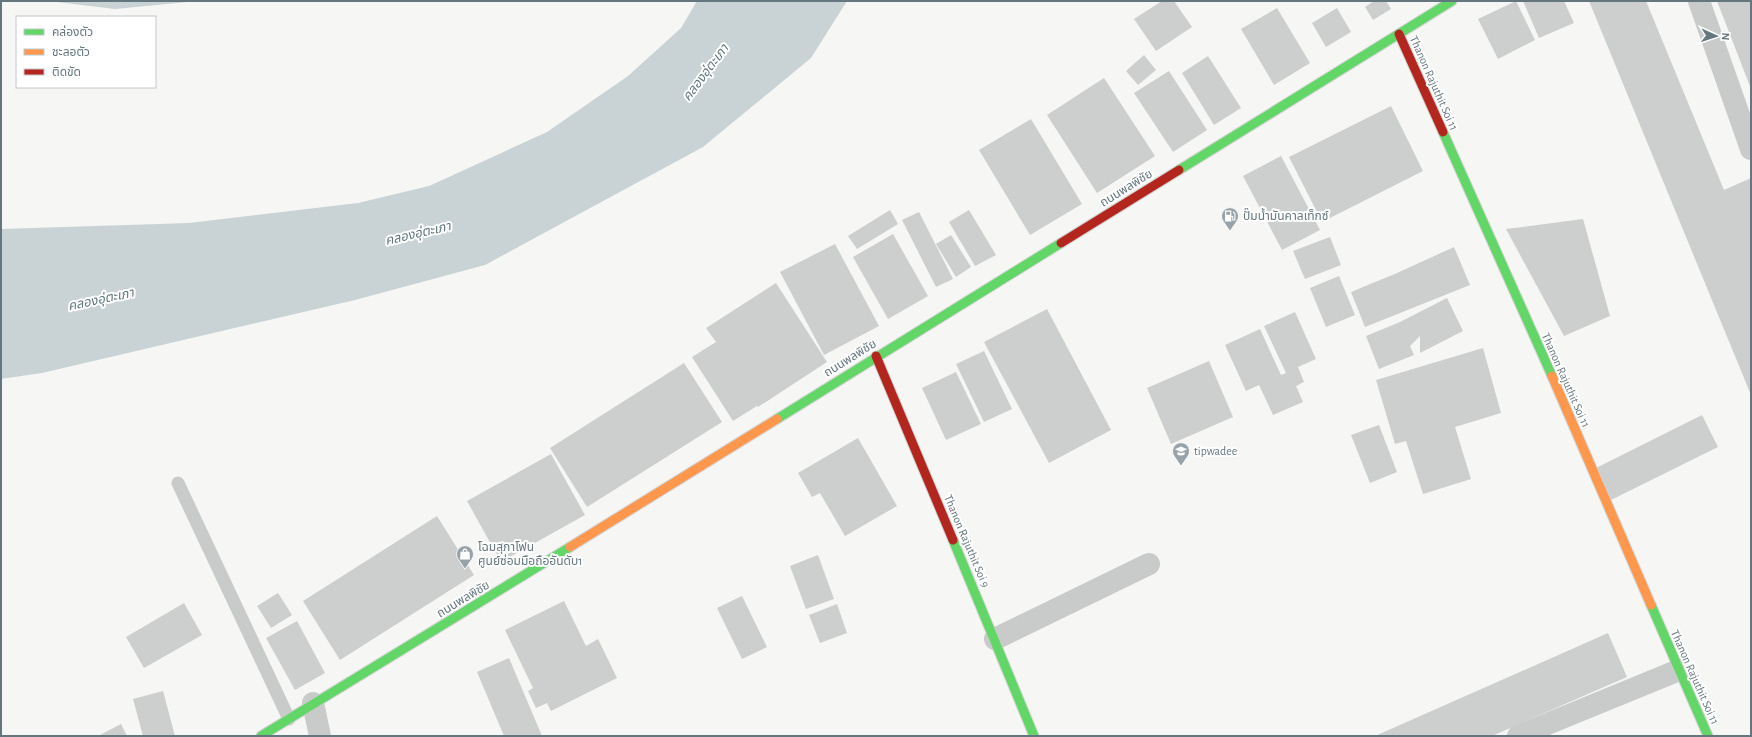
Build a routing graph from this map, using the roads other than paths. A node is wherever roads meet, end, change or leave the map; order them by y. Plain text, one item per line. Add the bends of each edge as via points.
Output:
1 (1452, 1) edge
2 (1699, 1) edge
3 (1399, 34) junction
4 (1751, 149) edge
5 (876, 356) junction
6 (178, 483) dead end
7 (1149, 564) dead end
8 (995, 639) junction
9 (1679, 670) junction
10 (313, 703) junction
11 (289, 719) junction
12 (261, 736) edge
13 (320, 736) edge
14 (1034, 736) edge
15 (1518, 736) edge
16 (1708, 736) edge

1 - 3 street, ถนนพลพิชัย
2 - 4 street
3 - 5 street, ถนนพลพิชัย
3 - 9 street, Thanon Rajuthit Soi 11 via 1540,348
5 - 8 street, Thanon Rajuthit Soi 9
5 - 10 street, ถนนพลพิชัย via 511,584
6 - 11 lane
7 - 8 street
8 - 14 street, Thanon Rajuthit Soi 9
9 - 15 street
9 - 16 street, Thanon Rajuthit Soi 11
10 - 11 street, ถนนพลพิชัย
10 - 13 street
11 - 12 street, ถนนพลพิชัย

